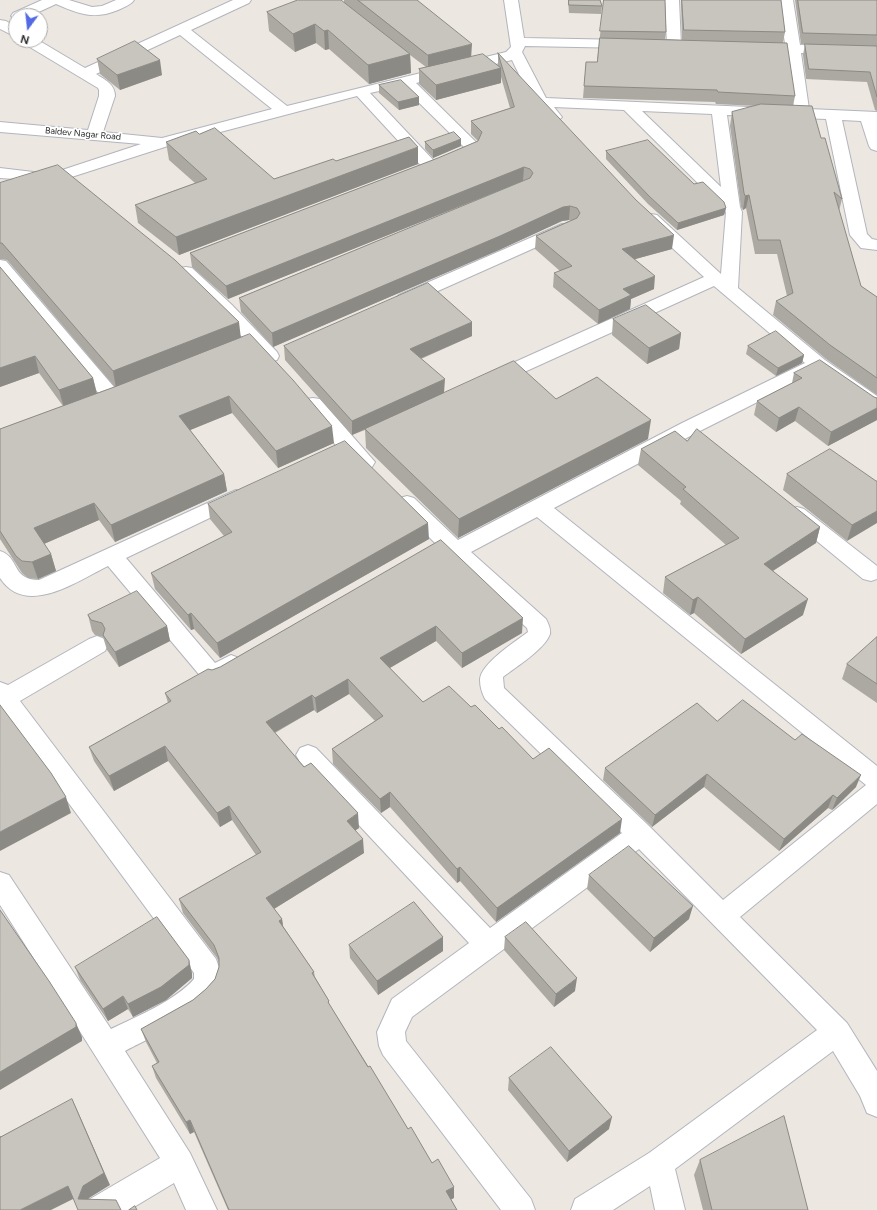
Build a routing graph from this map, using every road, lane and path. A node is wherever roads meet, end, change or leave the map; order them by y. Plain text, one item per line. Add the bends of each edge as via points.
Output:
1 (56, 0) edge
2 (127, 0) edge
3 (244, 0) edge
4 (511, 0) edge
5 (672, 0) edge
6 (786, 0) edge
7 (36, 8) edge
8 (181, 29) junction
9 (643, 45) edge
10 (658, 45) edge
11 (674, 45) junction
12 (690, 46) edge
13 (517, 47) junction
14 (746, 47) edge
15 (41, 48) edge
16 (794, 48) junction
17 (877, 51) edge
18 (84, 74) junction
19 (405, 80) junction
20 (360, 91) junction
21 (541, 102) junction
22 (628, 106) junction
23 (284, 110) junction
24 (719, 110) junction
25 (802, 113) junction
26 (833, 115) junction
27 (872, 117) edge
28 (0, 127) edge
29 (567, 130) edge
30 (94, 135) junction
31 (165, 142) junction
32 (877, 146) edge
33 (0, 173) edge
34 (58, 176) junction
35 (82, 188) edge
36 (0, 195) edge
37 (732, 207) junction
38 (641, 209) edge
39 (569, 226) edge
40 (877, 245) edge
41 (180, 261) dead end
42 (0, 265) edge
43 (723, 284) junction
44 (388, 306) edge
45 (280, 359) dead end
46 (818, 364) junction
47 (298, 386) edge
48 (478, 386) edge
49 (113, 398) edge
50 (877, 405) edge
51 (689, 428) junction
52 (707, 443) edge
53 (255, 488) edge
54 (780, 500) edge
55 (540, 508) junction
56 (451, 546) junction
57 (425, 552) edge
58 (111, 555) junction
59 (0, 559) edge
60 (871, 573) dead end
61 (97, 645) dead end
62 (251, 654) edge
63 (2, 697) edge
64 (308, 754) dead end
65 (877, 780) edge
66 (877, 790) edge
67 (640, 834) junction
68 (0, 883) edge
69 (722, 916) junction
70 (488, 945) junction
71 (837, 1032) junction
72 (106, 1046) junction
73 (876, 1093) edge
74 (180, 1163) junction
75 (659, 1163) junction
76 (101, 1210) edge
77 (202, 1210) edge
78 (520, 1210) edge
79 (586, 1210) edge
80 (670, 1210) edge

1 - 2 street via 87,12 109,9
1 - 7 street
3 - 8 street
4 - 13 street
5 - 11 street
6 - 16 street
8 - 18 street
8 - 23 street
9 - 13 street
10 - 11 street
11 - 12 street
13 - 19 street via 504,58 419,71
13 - 21 street
14 - 16 street
15 - 18 street
16 - 17 street
16 - 25 street
18 - 30 street via 107,90
19 - 20 street
19 - 20 street via 472,146 468,153 423,170
20 - 23 street
21 - 22 street
21 - 29 street
22 - 24 street
22 - 37 street
23 - 31 street
24 - 25 street
24 - 37 street
25 - 26 street
26 - 27 street
26 - 40 street via 858,235 867,244
27 - 32 street
28 - 30 street, Baldev Nagar Road
30 - 31 street, Baldev Nagar Road
31 - 34 street
33 - 34 street
34 - 35 street
34 - 36 street
37 - 43 street via 734,212
38 - 43 street
39 - 44 street
41 - 45 street via 233,306 248,344
42 - 49 street
43 - 46 street
43 - 48 street
46 - 50 street
46 - 51 street
47 - 56 street via 348,445
51 - 52 street
51 - 55 street
53 - 58 street
54 - 60 street
55 - 56 street
55 - 65 street
56 - 57 street
56 - 67 street via 538,626 539,633 536,638 495,671 491,679 493,692
58 - 59 street via 51,585 32,589 14,582
58 - 62 street via 214,675
61 - 63 street
63 - 72 street via 206,968 209,979 193,999
64 - 70 street
66 - 69 street
67 - 69 street
67 - 70 street
68 - 72 street
69 - 71 street
70 - 78 street via 402,1008 391,1032 392,1046
71 - 73 street
71 - 75 street
72 - 74 street
74 - 76 street
74 - 77 street
75 - 79 street
75 - 80 street

